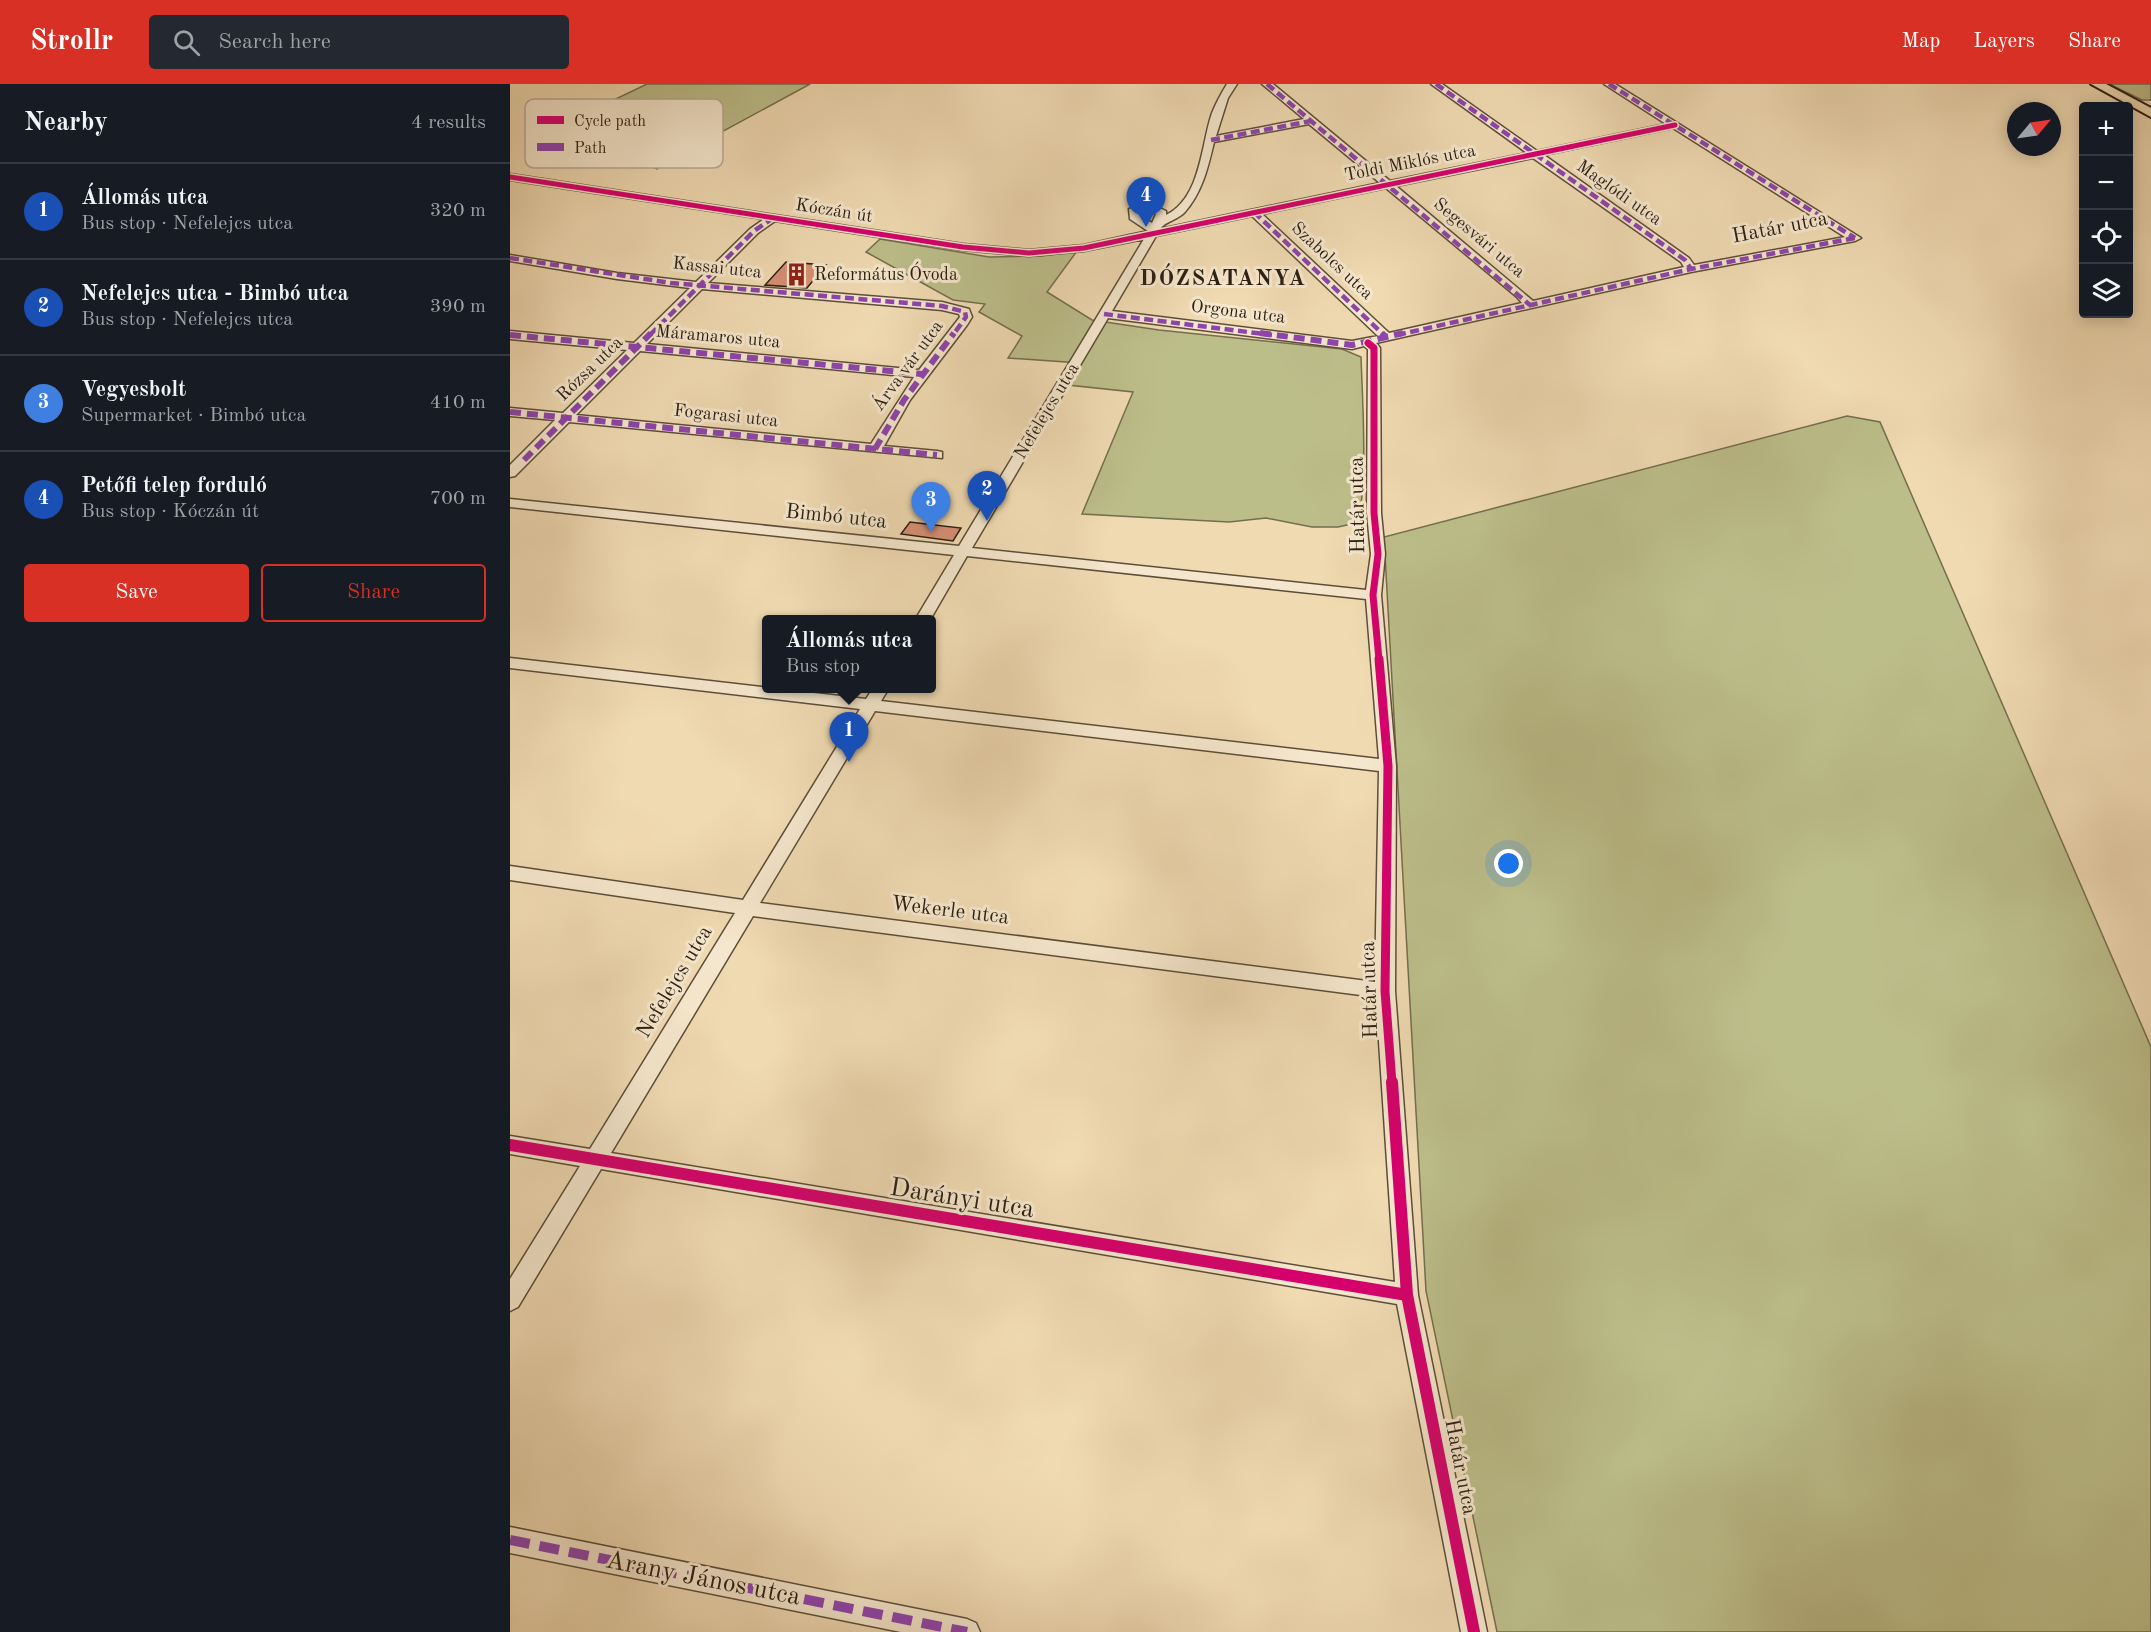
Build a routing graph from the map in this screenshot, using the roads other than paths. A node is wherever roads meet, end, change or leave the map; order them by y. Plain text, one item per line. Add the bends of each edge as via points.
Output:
1 (1232, 84) edge
2 (1267, 84) edge
3 (1436, 84) edge
4 (1609, 84) edge
5 (2097, 84) edge
6 (2151, 112) edge
7 (1311, 121) junction
8 (1675, 125) junction
9 (1211, 140) junction
10 (1536, 155) junction
11 (510, 177) edge
12 (1389, 184) junction
13 (1254, 212) junction
14 (774, 218) junction
15 (1154, 230) junction
16 (510, 258) edge
17 (1691, 269) junction
18 (701, 285) junction
19 (1530, 305) junction
20 (957, 308) joint
21 (1104, 314) junction
22 (510, 335) edge
23 (1377, 340) junction
24 (638, 347) junction
25 (922, 374) junction
26 (510, 412) edge
27 (566, 418) junction
28 (875, 449) junction
29 (937, 455) dead end
30 (510, 473) edge
31 (510, 503) edge
32 (964, 552) junction
33 (1373, 596) junction
34 (925, 615) edge
35 (510, 663) edge
36 (877, 693) edge
37 (870, 706) junction
38 (1388, 766) junction
39 (510, 873) edge
40 (748, 908) junction
41 (1385, 991) junction
42 (510, 1145) edge
43 (595, 1159) junction
44 (1407, 1295) junction
45 (510, 1300) edge
46 (510, 1540) edge
47 (968, 1632) edge
48 (1474, 1632) edge

1 - 9 street via 1223,93
2 - 7 street, Segesvári utca
3 - 10 street, Maglódi utca
4 - 8 street
5 - 6 main road
7 - 9 street
7 - 12 street, Segesvári utca
8 - 10 street, Toldi Miklós utca
8 - 17 street, Határ utca via 1855,238
9 - 15 street via 1191,195 1181,210
10 - 12 street, Toldi Miklós utca
10 - 17 street, Maglódi utca via 1685,260
11 - 14 street, Kóczán út
12 - 13 street, Toldi Miklós utca
12 - 19 street, Segesvári utca
13 - 15 street, Toldi Miklós utca
13 - 23 street, Szabolcs utca
14 - 15 street, Kóczán út via 1013,253 1077,249
14 - 18 street, Rózsa utca via 754,231
15 - 21 street, Nefelejcs utca
16 - 18 street, Kassai utca
17 - 19 street, Határ utca
18 - 20 street, Kassai utca
18 - 24 street, Rózsa utca
19 - 23 street, Határ utca
20 - 25 street, Árva vár utca via 966,316
21 - 23 street, Orgona utca via 1352,345
21 - 32 street, Nefelejcs utca
22 - 24 street, Máramaros utca
23 - 33 street, Határ utca via 1374,513 1378,554
24 - 25 street, Máramaros utca
24 - 27 street, Rózsa utca
25 - 28 street, Árva vár utca
26 - 27 street, Fogarasi utca
27 - 28 street, Fogarasi utca
27 - 30 street, Rózsa utca
28 - 29 street, Fogarasi utca
31 - 32 street, Bimbó utca
32 - 33 street, Bimbó utca
32 - 34 street, Nefelejcs utca
33 - 38 street, Határ utca
35 - 37 street
36 - 37 street, Nefelejcs utca
37 - 38 street
37 - 40 street, Nefelejcs utca
38 - 41 street, Határ utca
39 - 40 street, Wekerle utca
40 - 41 street, Wekerle utca
40 - 43 street, Nefelejcs utca
41 - 44 street, Határ utca
42 - 43 street, Darányi utca
43 - 44 street, Darányi utca
43 - 45 street, Nefelejcs utca
44 - 48 street, Határ utca
46 - 47 street, Arany János utca

